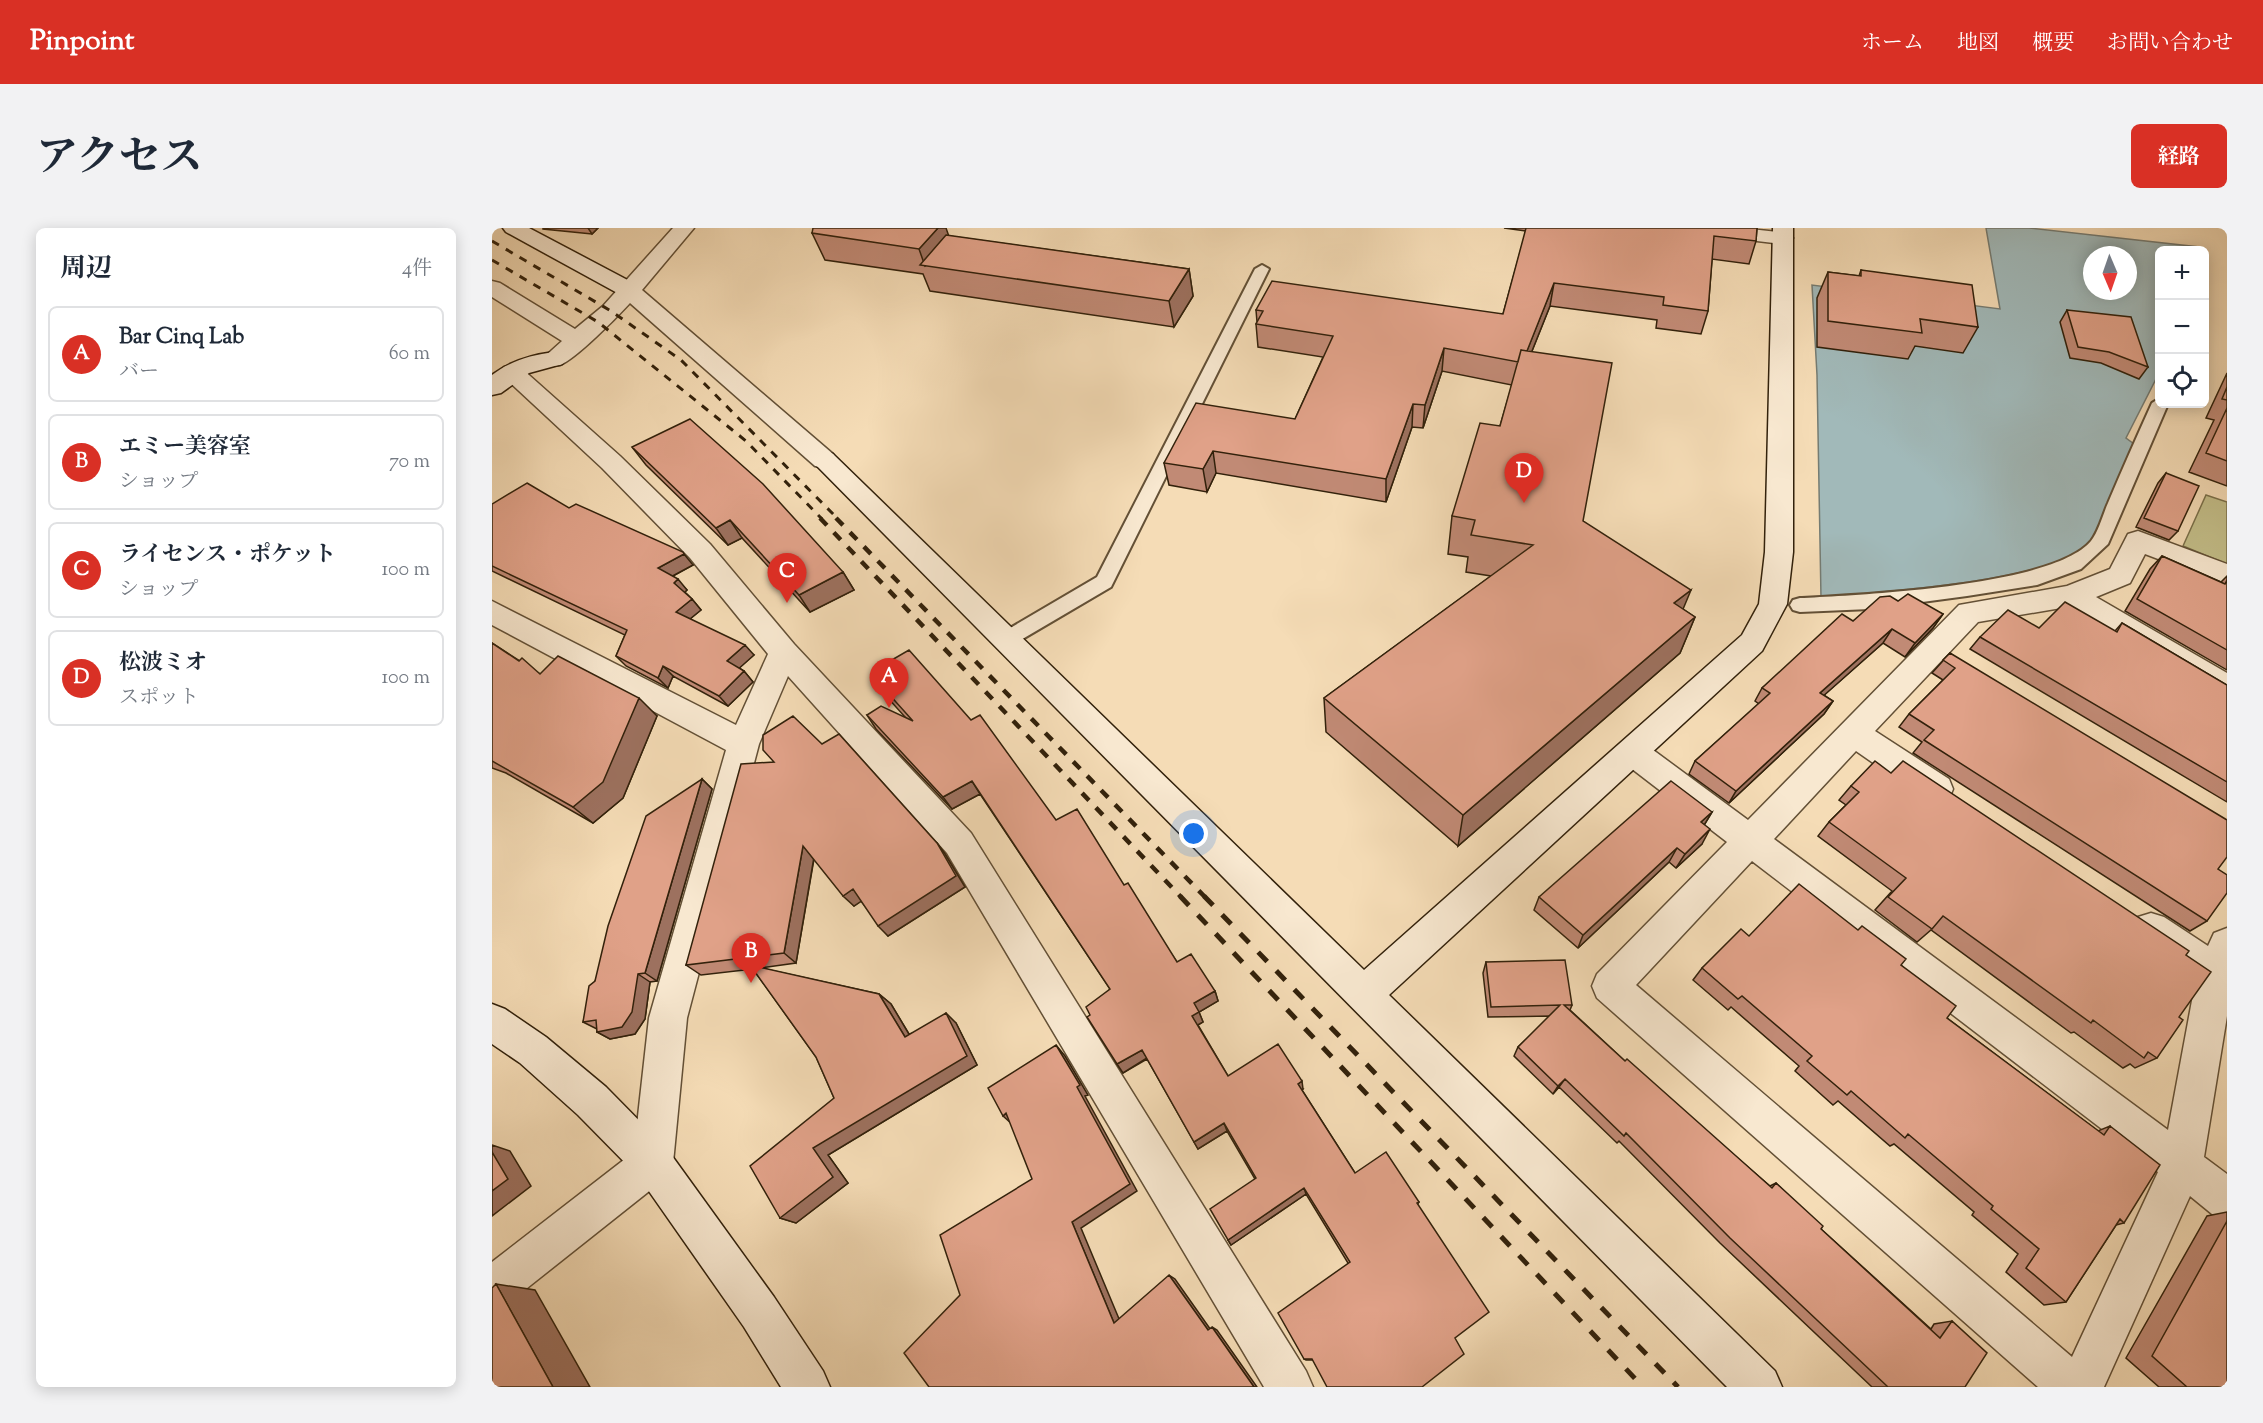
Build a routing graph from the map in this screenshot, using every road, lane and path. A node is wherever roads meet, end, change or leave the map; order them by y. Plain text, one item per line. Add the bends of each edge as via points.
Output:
1 (513, 228) edge
2 (684, 228) edge
3 (1698, 228) edge
4 (1783, 233) edge
5 (1262, 269) dead end
6 (492, 288) edge
7 (629, 290) junction
8 (578, 341) junction
9 (502, 380) edge
10 (2158, 408) edge
11 (2227, 575) edge
12 (2071, 596) junction
13 (1800, 604) dead end
14 (492, 612) edge
15 (1007, 639) junction
16 (784, 652) junction
17 (2227, 688) edge
18 (1854, 733) junction
19 (743, 744) junction
20 (1634, 753) junction
21 (1961, 804) edge
22 (1750, 840) junction
23 (2128, 914) edge
24 (2223, 966) edge
25 (1365, 994) junction
26 (492, 1022) edge
27 (653, 1163) junction
28 (2182, 1167) junction
29 (2227, 1199) edge
30 (492, 1289) edge
31 (807, 1387) edge
32 (1290, 1387) edge
33 (1760, 1387) edge
34 (2072, 1387) edge
35 (2080, 1387) edge

1 - 7 street
2 - 7 street
3 - 4 street
4 - 20 street via 1779,552 1773,604 1752,643
5 - 15 lane via 1104,582
6 - 8 street
7 - 8 street
7 - 15 street via 824,460
8 - 9 street via 554,359 537,361
9 - 16 street via 611,462 700,551
10 - 13 lane via 2098,544 2074,564 2037,578 1967,589 1870,602
11 - 12 street via 2138,541 2120,576
12 - 17 street
12 - 18 street via 1969,613 1947,653
14 - 19 street
15 - 25 street
16 - 19 street
16 - 32 street via 959,843
18 - 21 street
18 - 22 street
19 - 27 street via 668,1018
20 - 22 street
20 - 25 street
22 - 28 street
22 - 34 street via 1610,986
23 - 24 street
24 - 28 street
25 - 33 street
26 - 27 street via 533,1050 592,1101
27 - 30 street
27 - 31 street
28 - 29 street
28 - 35 street

